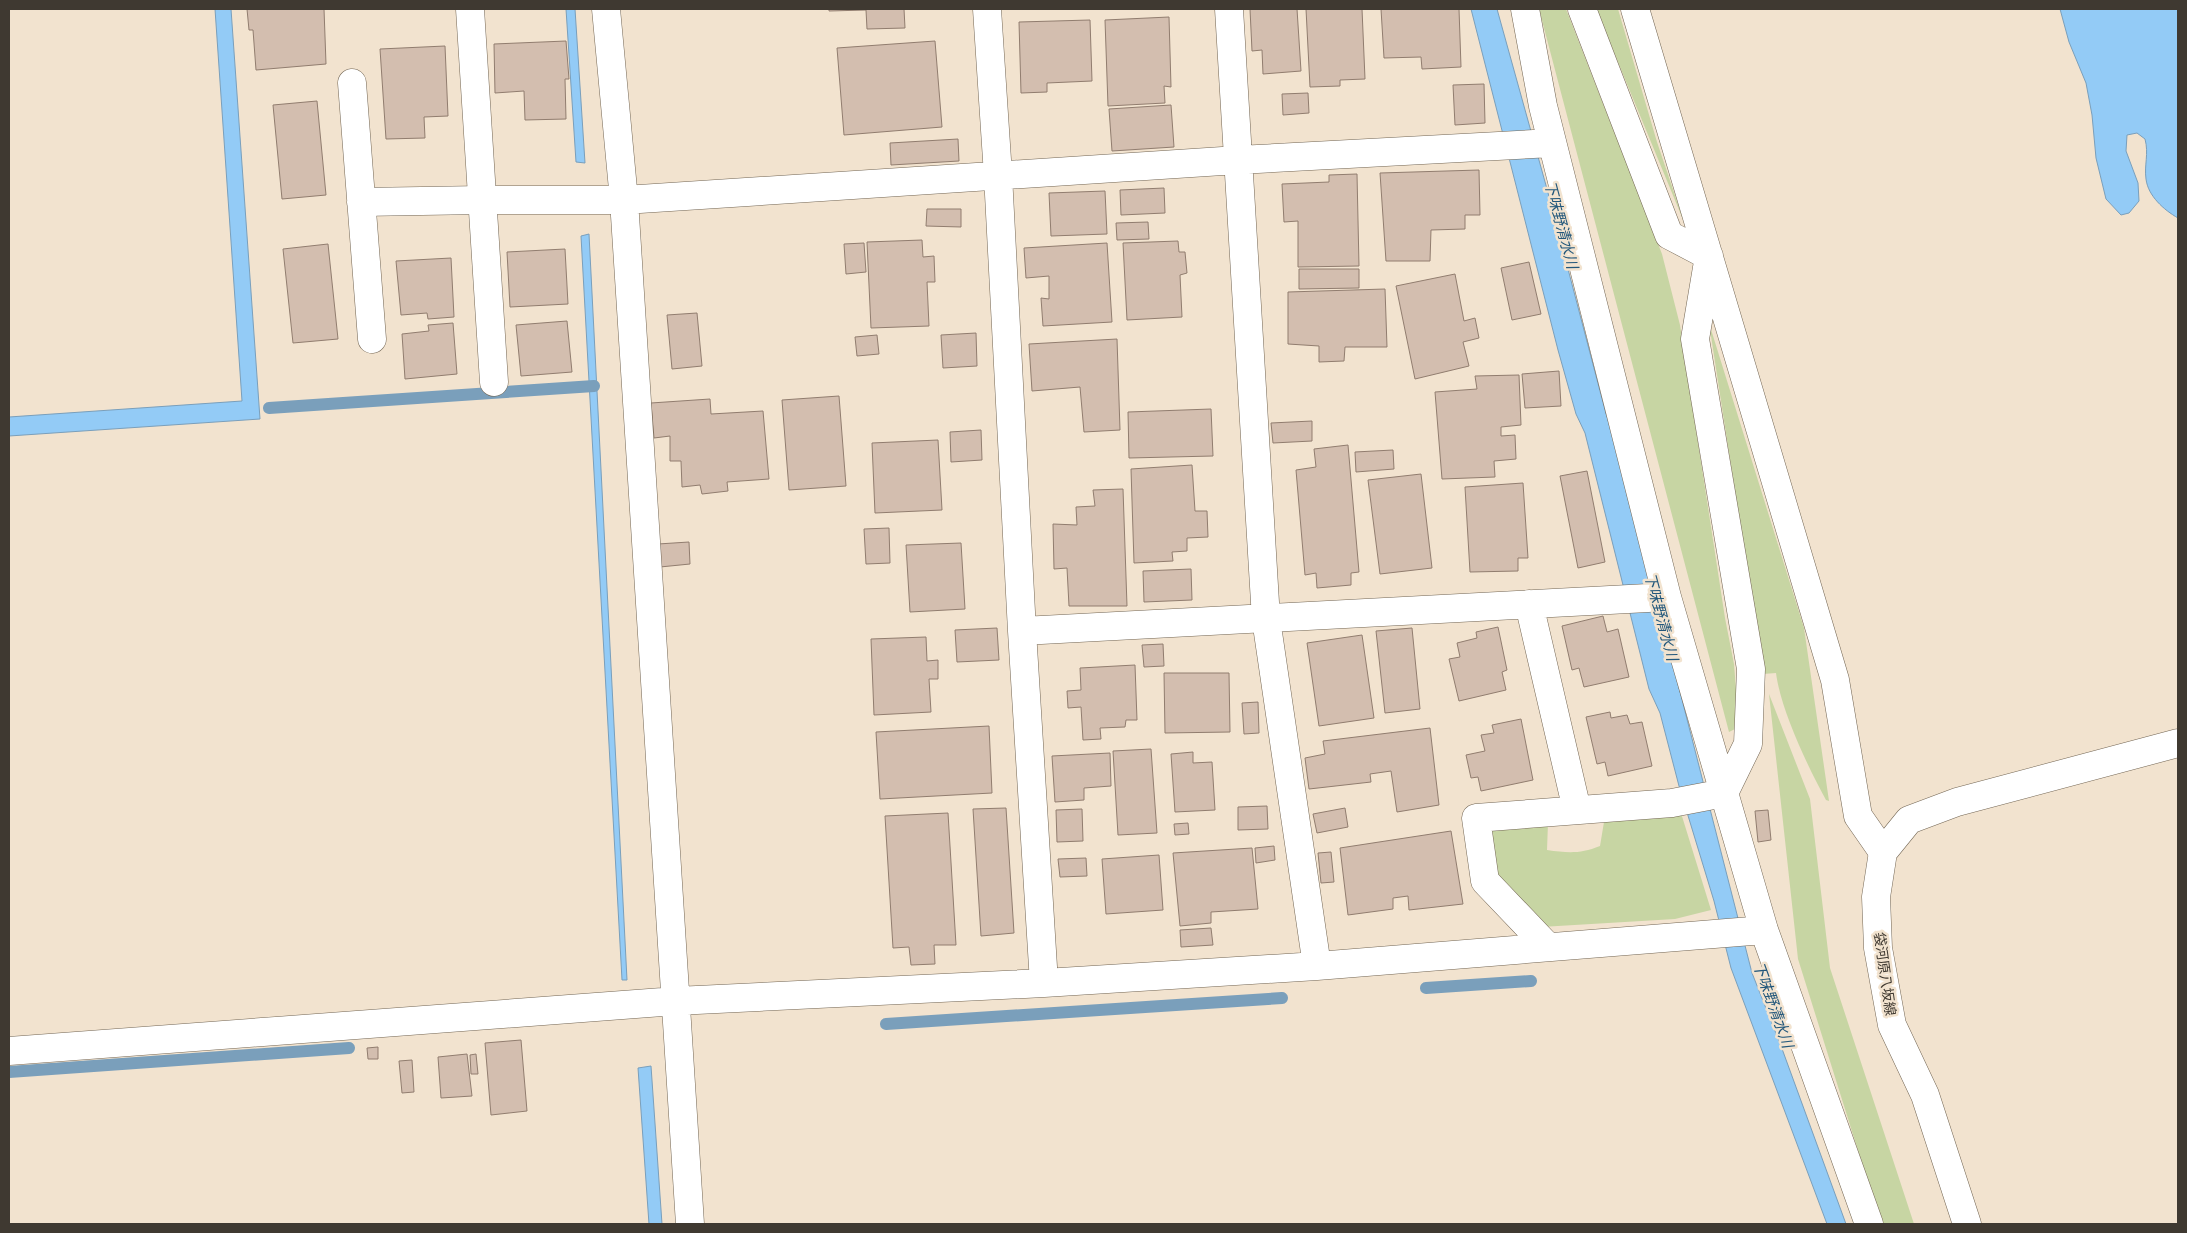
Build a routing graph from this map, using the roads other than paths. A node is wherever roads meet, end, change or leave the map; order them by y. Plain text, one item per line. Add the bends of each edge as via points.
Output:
1 (470, 9) edge
2 (606, 9) edge
3 (987, 9) edge
4 (1229, 9) edge
5 (1525, 9) edge
6 (1582, 9) edge
7 (1635, 9) edge
8 (352, 83) dead end
9 (1552, 143) junction
10 (1238, 160) junction
11 (998, 175) junction
12 (482, 200) junction
13 (624, 200) junction
14 (361, 202) junction
15 (1709, 256) junction
16 (372, 339) dead end
17 (494, 382) dead end
18 (1667, 596) junction
19 (1529, 604) junction
20 (1266, 619) junction
21 (1022, 631) junction
22 (2178, 743) edge
23 (1724, 793) junction
24 (1577, 810) junction
25 (1884, 852) junction
26 (1764, 930) junction
27 (1548, 947) junction
28 (1317, 966) junction
29 (1044, 983) junction
30 (676, 1001) junction
31 (9, 1051) edge
32 (690, 1224) edge
33 (1869, 1224) edge
34 (1967, 1224) edge

1 - 12 street
2 - 13 street
3 - 11 street
4 - 10 street
5 - 9 street
6 - 15 street via 1670,235
7 - 15 street
8 - 14 street
9 - 10 street
9 - 18 street
10 - 11 street
10 - 20 street
11 - 13 street
11 - 21 street
12 - 13 street
12 - 14 street
12 - 17 street
13 - 30 street
14 - 16 street
15 - 23 street via 1695,339 1750,669 1748,744
15 - 25 street via 1835,680 1858,816
18 - 19 street
18 - 23 street
19 - 20 street
19 - 24 street
20 - 21 street
20 - 28 street
21 - 29 street
22 - 25 street, 袋河原八坂線 via 1957,802 1909,820
23 - 24 street via 1672,804
23 - 26 street
24 - 27 street via 1476,818 1485,881
25 - 34 street, 袋河原八坂線 via 1876,897 1878,948 1892,1025 1925,1094
26 - 27 street
26 - 33 street
27 - 28 street
28 - 29 street
29 - 30 street
30 - 31 street
30 - 32 street

